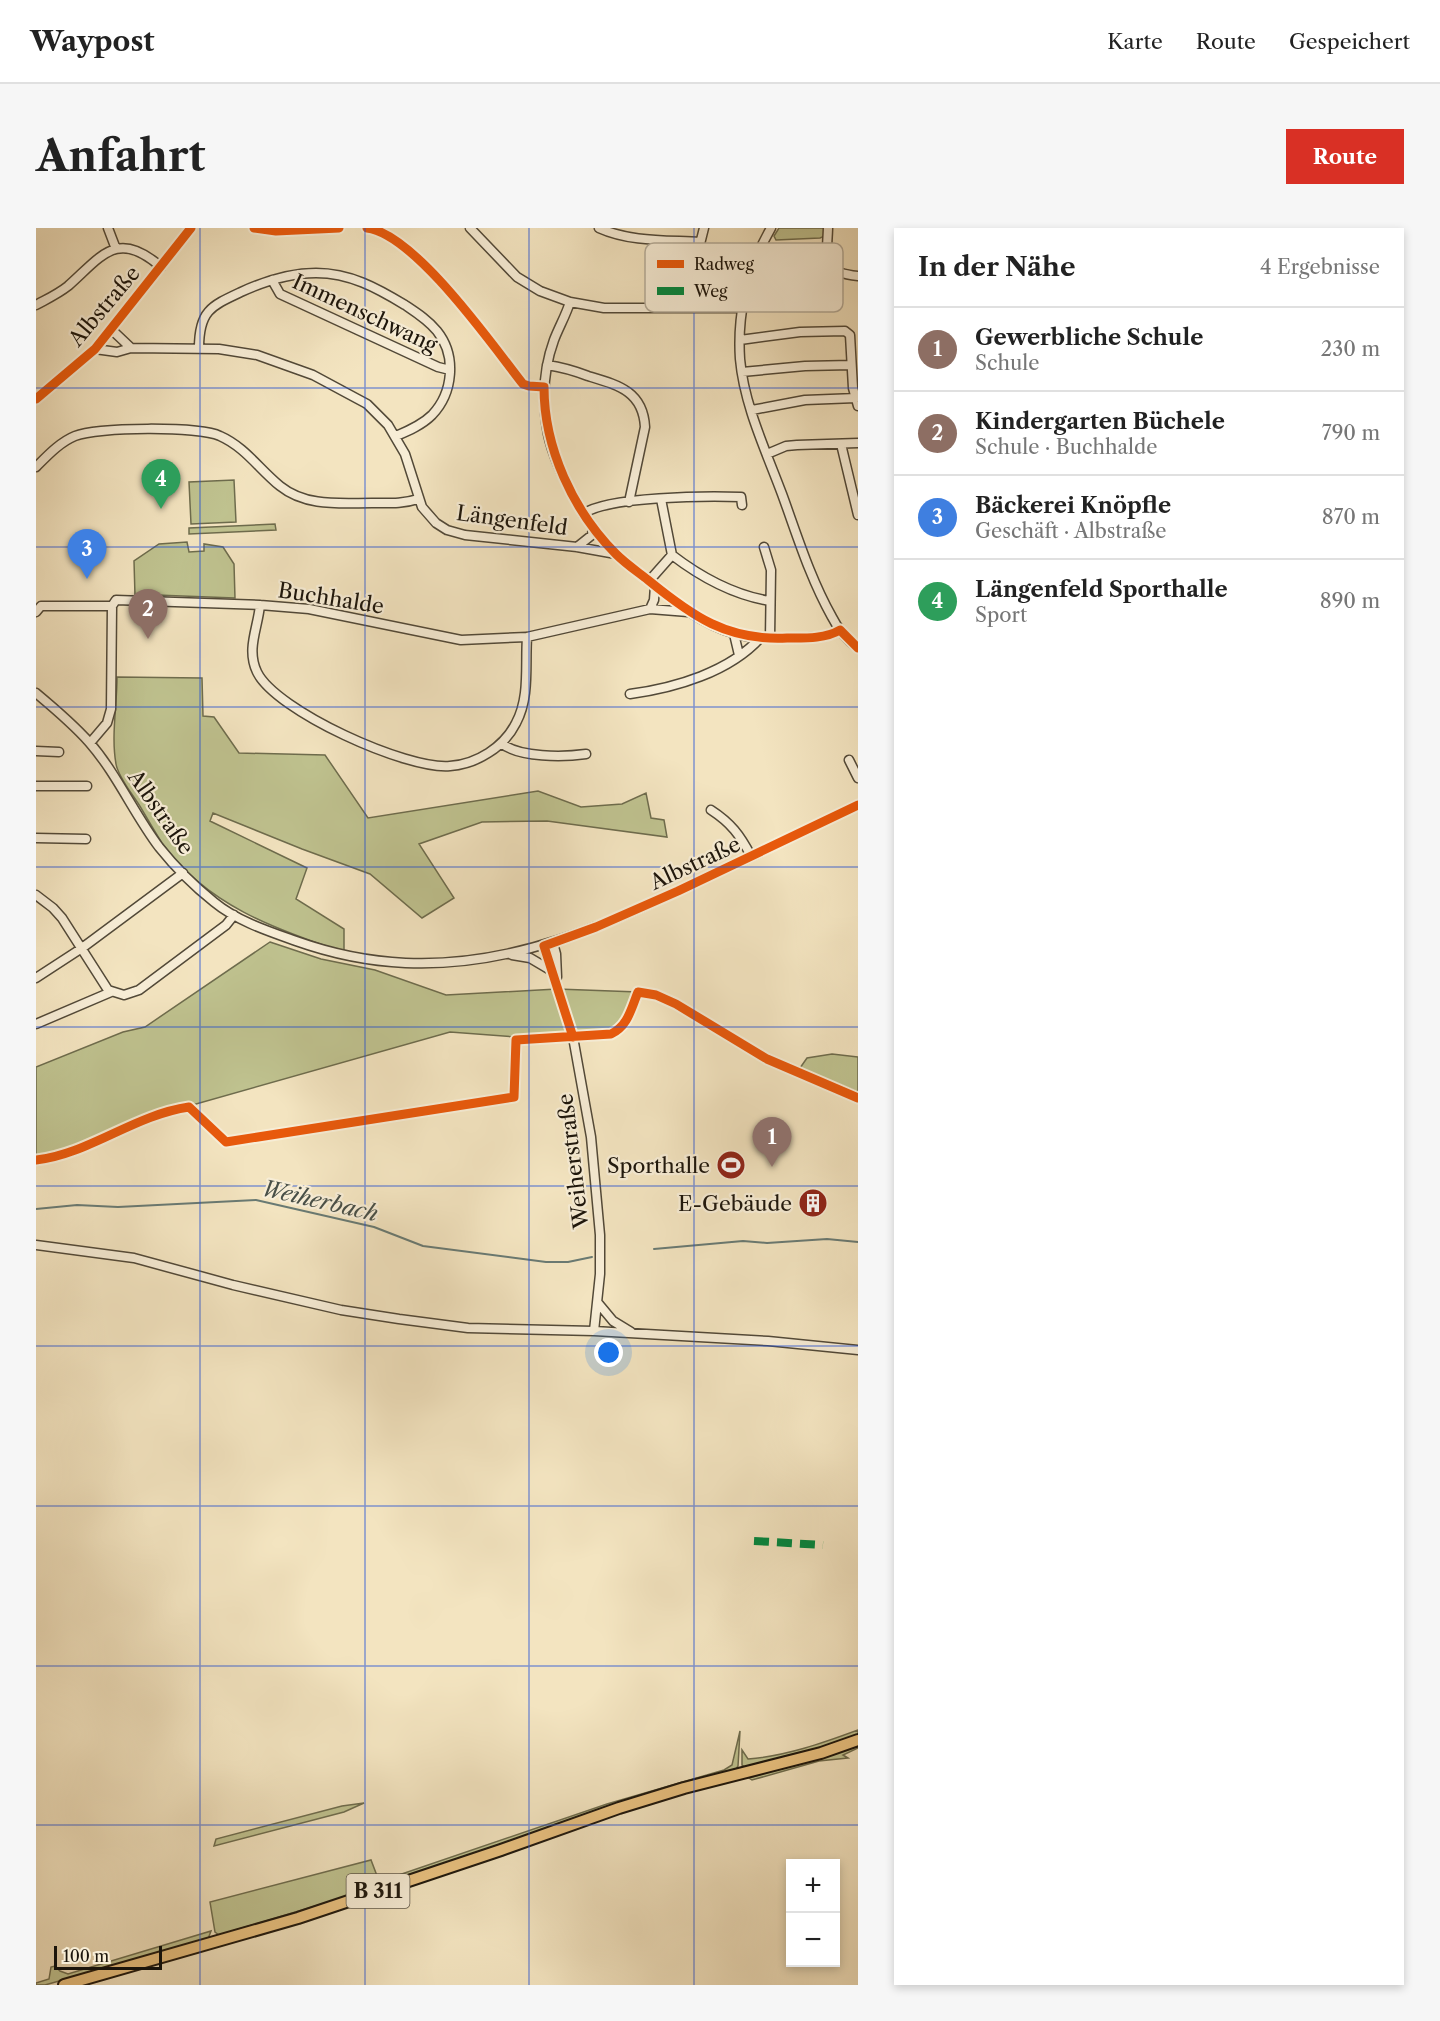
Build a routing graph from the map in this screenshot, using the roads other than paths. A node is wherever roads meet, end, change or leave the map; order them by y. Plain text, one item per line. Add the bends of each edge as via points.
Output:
1 (108, 228) edge
2 (191, 228) edge
3 (470, 228) edge
4 (599, 228) edge
5 (704, 228) edge
6 (771, 228) edge
7 (828, 228) edge
8 (700, 242) joint
9 (764, 243) edge
10 (828, 243) edge
11 (116, 249) junction
12 (161, 267) junction
13 (843, 274) edge
14 (858, 276) edge
15 (272, 280) junction
16 (570, 302) junction
17 (36, 305) edge
18 (645, 307) edge
19 (742, 312) edge
20 (112, 330) junction
21 (740, 340) junction
22 (132, 348) junction
23 (199, 348) junction
24 (95, 349) junction
25 (548, 365) junction
26 (851, 365) junction
27 (450, 370) junction
28 (742, 372) junction
29 (36, 399) edge
30 (857, 402) edge
31 (752, 410) junction
32 (396, 436) junction
33 (858, 443) edge
34 (841, 444) junction
35 (767, 454) junction
36 (36, 467) edge
37 (661, 499) junction
38 (418, 500) junction
39 (629, 502) junction
40 (856, 504) edge
41 (741, 505) dead end
42 (583, 514) junction
43 (858, 515) edge
44 (593, 527) junction
45 (577, 547) junction
46 (764, 548) dead end
47 (616, 554) junction
48 (672, 555) junction
49 (652, 584) junction
50 (770, 601) junction
51 (260, 605) junction
52 (112, 606) junction
53 (650, 609) junction
54 (36, 612) edge
55 (688, 612) junction
56 (840, 630) junction
57 (734, 634) junction
58 (527, 638) junction
59 (765, 638) junction
60 (858, 648) edge
61 (739, 655) junction
62 (36, 693) edge
63 (630, 694) dead end
64 (90, 743) junction
65 (501, 743) junction
66 (36, 751) edge
67 (59, 752) dead end
68 (586, 754) dead end
69 (849, 760) dead end
70 (858, 778) edge
71 (36, 786) edge
72 (87, 786) dead end
73 (858, 806) edge
74 (711, 810) dead end
75 (36, 838) edge
76 (86, 839) dead end
77 (751, 856) junction
78 (183, 873) junction
79 (36, 896) edge
80 (234, 915) junction
81 (548, 944) junction
82 (82, 948) junction
83 (506, 955) junction
84 (552, 971) junction
85 (36, 978) edge
86 (557, 989) junction
87 (111, 992) junction
88 (36, 1024) edge
89 (36, 1245) edge
90 (598, 1303) junction
91 (594, 1331) junction
92 (637, 1334) junction
93 (858, 1350) edge
94 (858, 1740) edge
95 (64, 1985) edge

1 - 11 street
2 - 12 street, Albstraße
3 - 16 street via 517,276 540,291
4 - 8 street via 634,238
5 - 8 street
6 - 9 street
7 - 10 street
11 - 12 street via 136,252
11 - 17 street via 99,256 60,292
12 - 20 street, Albstraße
13 - 14 street
15 - 23 street, Immenschwang via 221,302 206,313
15 - 27 street, Immenschwang via 280,294
15 - 27 street, Immenschwang via 317,273 349,277 377,288 423,317 438,332
16 - 18 street via 604,308
16 - 25 street via 553,341
19 - 21 street
20 - 22 street
20 - 24 street, Albstraße
21 - 26 street via 845,331 850,334
21 - 28 street
22 - 23 street, Längenfeld
22 - 24 street, Längenfeld via 117,352
23 - 32 street, Längenfeld via 252,354 314,375 367,404
24 - 29 street, Albstraße
25 - 39 street via 617,385 639,402 645,427
25 - 42 street via 544,404 549,435
26 - 28 street
26 - 30 street
27 - 32 street, Immenschwang via 445,394 431,416
28 - 31 street
30 - 31 street via 805,400
31 - 35 street
32 - 38 street, Längenfeld
33 - 34 street
34 - 35 street via 786,446
34 - 40 street
35 - 56 street via 812,578
36 - 38 street via 60,444 90,431 189,430 228,440 251,456 280,486 303,499 337,504
37 - 39 street
37 - 41 street via 741,497
37 - 48 street
38 - 45 street, Längenfeld via 436,523 465,536
39 - 42 street via 596,507
40 - 43 street
42 - 44 street
44 - 45 street, Längenfeld via 592,535
44 - 47 street
45 - 47 street, Längenfeld
46 - 50 street via 771,570
47 - 49 street
48 - 49 street
48 - 50 street via 719,585
49 - 53 street via 654,600
49 - 55 street
50 - 59 street
51 - 52 street, Buchhalde via 133,599 116,600
51 - 58 street, Buchhalde via 342,615 461,640
51 - 65 street via 252,648 258,674 272,689 325,725 375,749 437,766 464,764
52 - 54 street via 41,606
52 - 64 street via 111,709 107,723
53 - 55 street, Buchhalde
53 - 58 street, Buchhalde
55 - 57 street
56 - 59 street via 824,636
56 - 60 street
57 - 59 street
57 - 61 street
58 - 65 street via 522,707 517,723
59 - 61 street
61 - 63 street via 712,672 680,684
62 - 64 street, Albstraße
64 - 78 street, Albstraße via 159,846
65 - 68 street via 514,750 545,755
66 - 67 street
69 - 70 street
71 - 72 street
73 - 77 street, Albstraße
74 - 77 street, Albstraße via 739,834
75 - 76 street
77 - 81 street, Albstraße via 647,905
78 - 80 street, Albstraße via 212,901
78 - 82 street
79 - 82 street via 58,913
80 - 83 street, Albstraße via 275,934 346,956 444,963
80 - 87 street via 139,990 129,995
81 - 83 street, Albstraße
81 - 84 street, Weiherstraße
81 - 86 street, Weiherstraße via 556,954
82 - 85 street
82 - 87 street
83 - 84 street via 530,958
84 - 86 street, Weiherstraße
86 - 90 street, Weiherstraße via 573,1037 591,1137 600,1235
87 - 88 street
89 - 91 street via 134,1258 341,1310 399,1319 468,1328
90 - 91 street, Weiherstraße
90 - 92 street via 613,1322
91 - 92 street
92 - 93 street
94 - 95 main road, B 311 via 619,1808 298,1918

